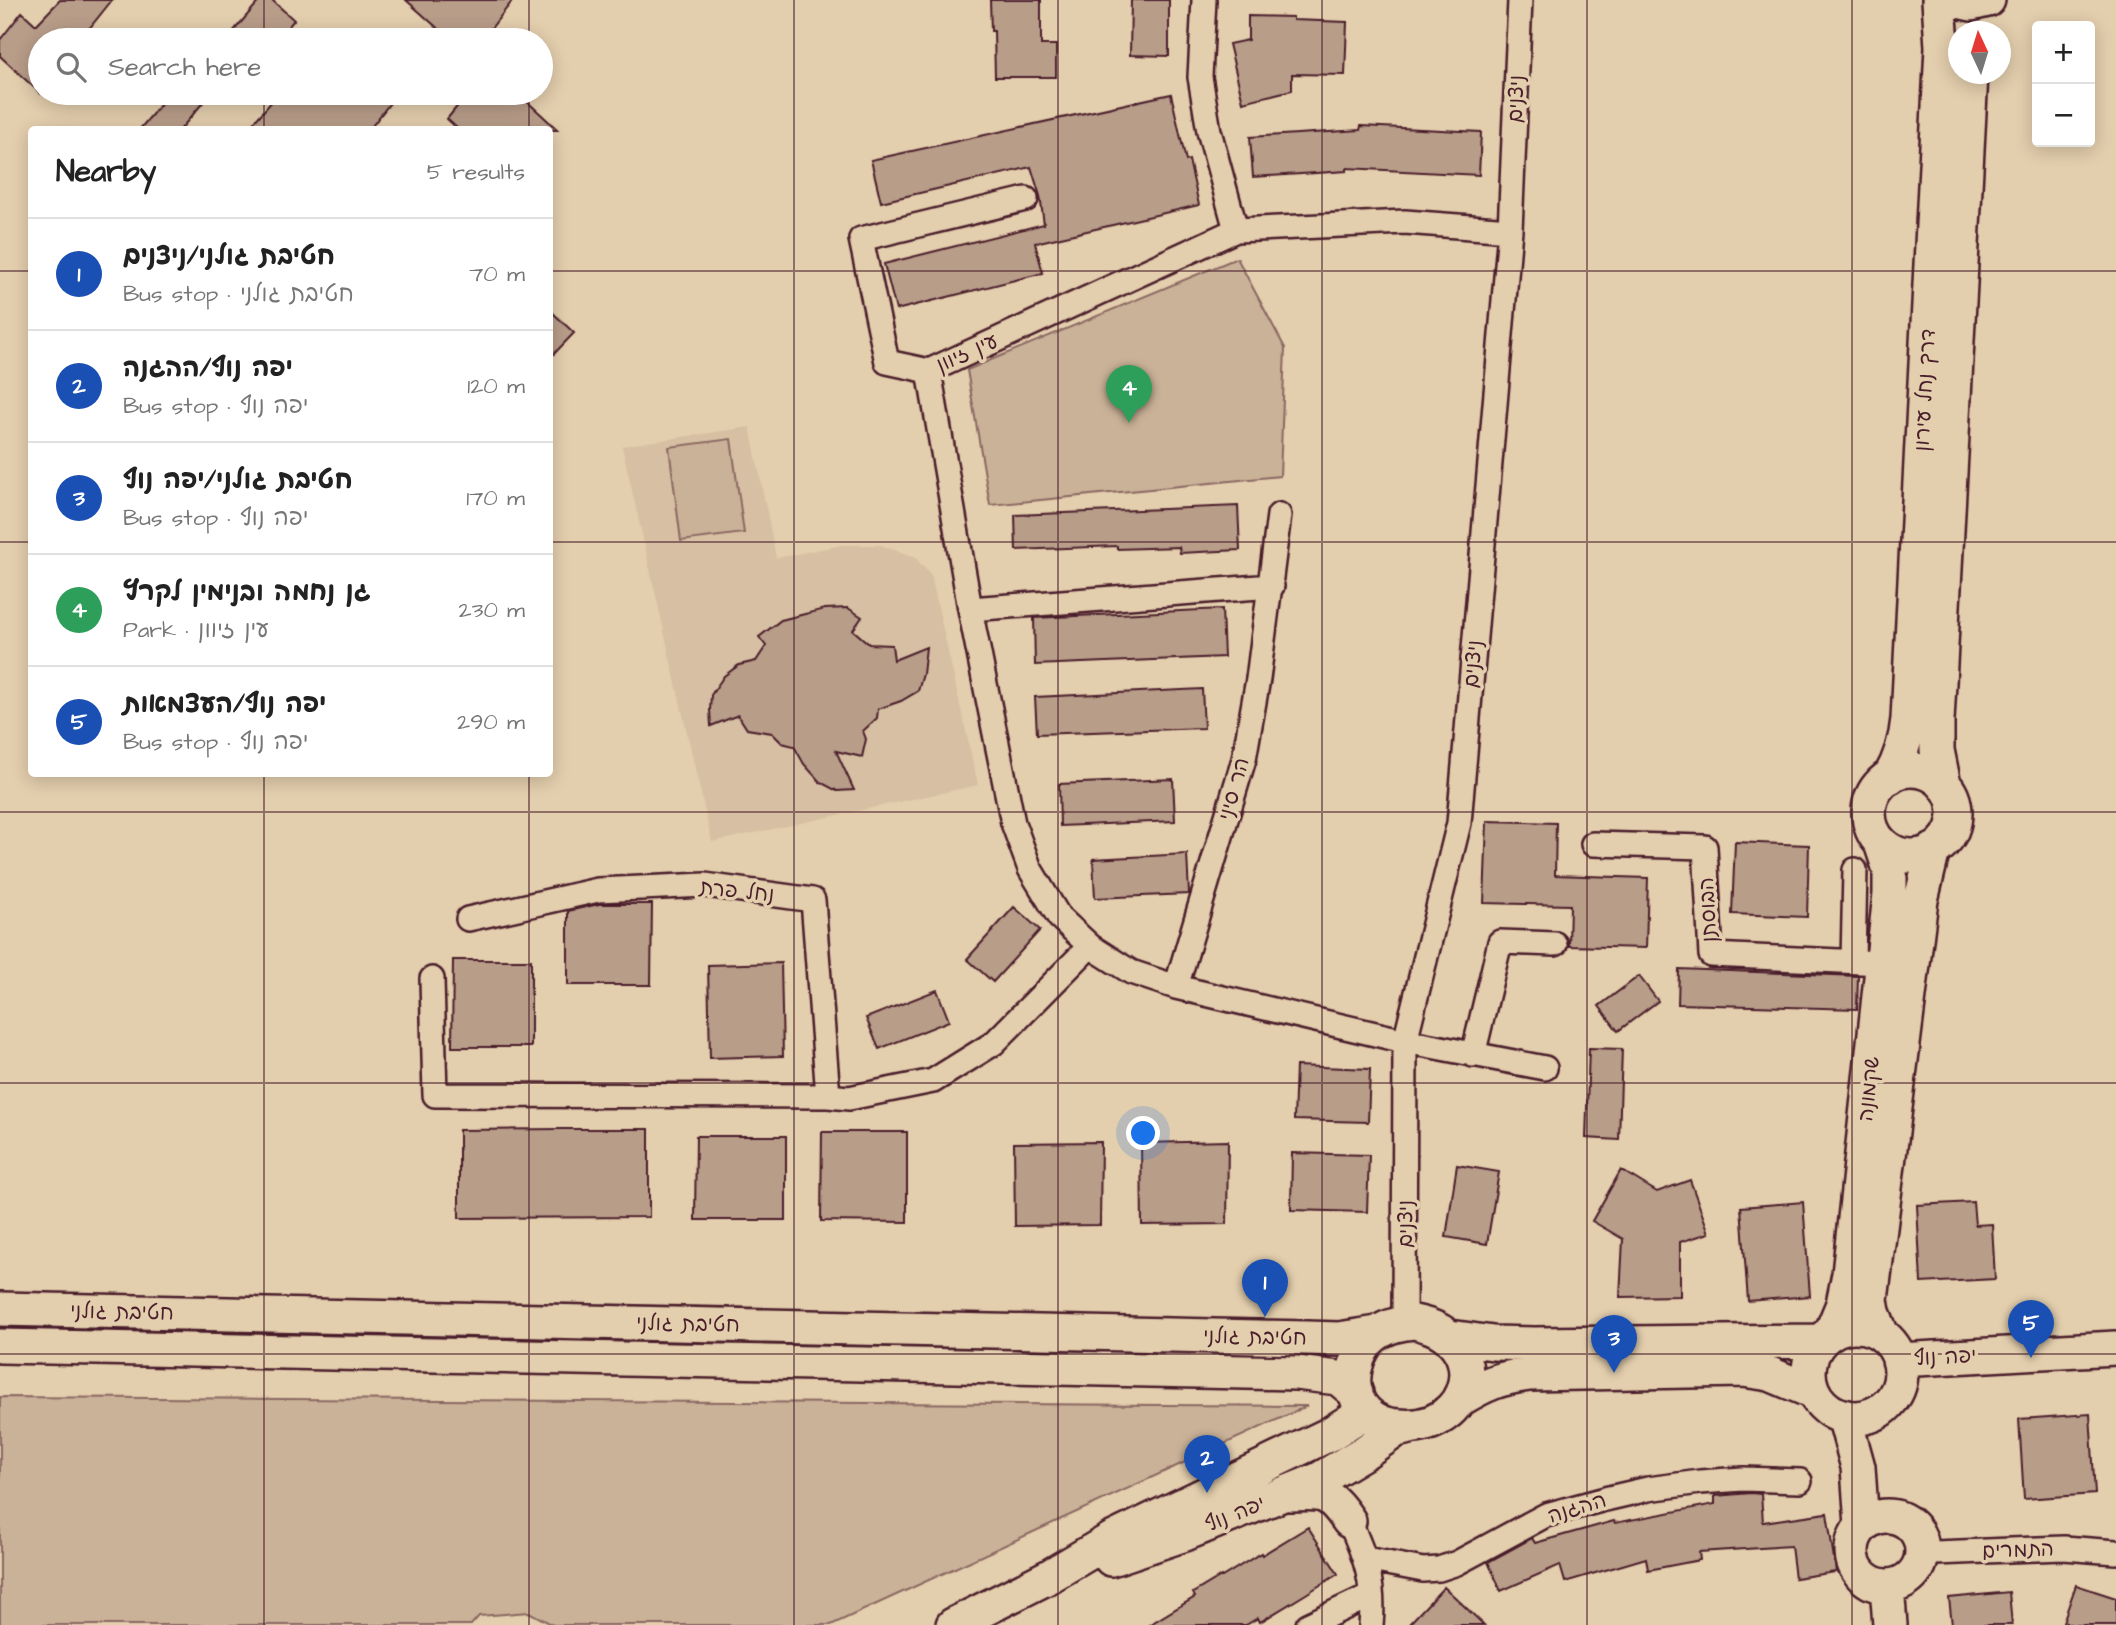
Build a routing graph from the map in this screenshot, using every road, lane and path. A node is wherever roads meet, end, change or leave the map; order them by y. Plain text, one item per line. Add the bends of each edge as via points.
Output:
1 (1204, 0) edge
2 (1520, 0) edge
3 (1939, 0) edge
4 (1953, 0) edge
5 (1989, 0) edge
6 (1982, 21) edge
7 (1970, 84) edge
8 (1026, 199) dead end
9 (1236, 230) junction
10 (1510, 230) junction
11 (929, 371) junction
12 (1279, 515) dead end
13 (1272, 586) junction
14 (970, 609) junction
15 (1890, 777) junction
16 (1944, 785) junction
17 (1593, 844) dead end
18 (1881, 844) junction
19 (1933, 850) junction
20 (1855, 870) dead end
21 (468, 919) dead end
22 (1555, 944) dead end
23 (1090, 946) junction
24 (1868, 962) junction
25 (432, 979) dead end
26 (1176, 987) junction
27 (1405, 1041) junction
28 (1473, 1055) junction
29 (1545, 1068) dead end
30 (828, 1096) junction
31 (0, 1309) edge
32 (1390, 1328) junction
33 (1450, 1337) junction
34 (1826, 1337) junction
35 (0, 1346) edge
36 (1891, 1347) junction
37 (2116, 1348) edge
38 (1813, 1392) junction
39 (1459, 1400) junction
40 (1359, 1401) junction
41 (1855, 1416) junction
42 (1410, 1427) junction
43 (1366, 1452) junction
44 (1800, 1481) dead end
45 (1284, 1495) junction
46 (1349, 1521) junction
47 (1876, 1521) junction
48 (2116, 1552) edge
49 (1366, 1559) junction
50 (1921, 1559) junction
51 (1048, 1577) junction
52 (1887, 1586) junction
53 (1371, 1595) junction
54 (953, 1625) edge
55 (1308, 1625) edge
56 (1371, 1625) edge
57 (1890, 1625) edge

1 - 9 street via 1200,77 1209,131
2 - 10 street, ניצנים
3 - 15 street, דרך נחל עירון via 1942,47 1908,719 1899,762
4 - 5 street via 1971,4
5 - 6 street
7 - 16 street, דרך נחל עירון via 1937,721
8 - 11 street, עין זיוון via 861,239 887,362
9 - 10 street, עין זיוון via 1405,222
9 - 11 street, עין זיוון
10 - 27 street, ניצנים via 1459,823
11 - 14 street
12 - 13 street, הר סיני
13 - 14 street
13 - 26 street, הר סיני via 1244,759
14 - 23 street via 1013,823 1030,869 1059,917
15 - 16 street via 1921,771
15 - 18 street via 1874,792 1870,805 1869,819
16 - 19 street via 1952,797 1954,824 1949,837
17 - 24 street, הבוסתן via 1705,847 1711,955
18 - 19 street via 1903,856
18 - 24 street, שקמונה via 1891,870 1890,894
19 - 36 street, שקמונה via 1921,900 1871,1300
20 - 24 street
21 - 30 street, נחל פרת via 598,890 705,885 813,900
22 - 28 street via 1500,942
23 - 26 street via 1131,972
23 - 30 street via 994,1043 933,1081 849,1098
24 - 34 street, שקמונה via 1849,1274 1843,1304
25 - 30 street via 435,1095
26 - 27 street
27 - 28 street
27 - 32 street, ניצנים
28 - 29 street
31 - 32 street, חטיבת גולני via 1339,1339
32 - 33 street via 1414,1322
32 - 40 street via 1363,1348 1355,1366
33 - 34 street via 1534,1344
33 - 39 street via 1466,1368 1466,1385
34 - 36 street via 1844,1327 1870,1328
34 - 38 street via 1810,1362
35 - 40 street, חטיבת גולני via 1296,1373 1338,1378
36 - 37 street, יפה נוף
36 - 41 street via 1901,1374 1898,1389 1879,1411
38 - 39 street via 1770,1374 1743,1370 1530,1374 1487,1383
38 - 41 street via 1823,1404
39 - 42 street via 1441,1417
40 - 42 street via 1372,1418 1386,1425
40 - 51 street, יפה נוף via 1358,1416 1330,1434 1112,1539
41 - 47 street via 1858,1467
42 - 43 street, יפה נוף via 1396,1430
43 - 45 street, יפה נוף
43 - 46 street via 1351,1490
44 - 49 street, ההגנה via 1721,1480 1605,1499 1546,1515 1438,1569
45 - 46 street via 1325,1495
45 - 51 street, יפה נוף via 1185,1534
46 - 49 street
47 - 50 street via 1901,1520 1911,1526 1922,1547
47 - 52 street via 1855,1536 1852,1559 1865,1579
48 - 50 street, התמרים via 2064,1548 1935,1553
49 - 53 street
50 - 52 street via 1909,1578
51 - 54 street, יפה נוף
52 - 57 street
53 - 55 street
53 - 56 street

